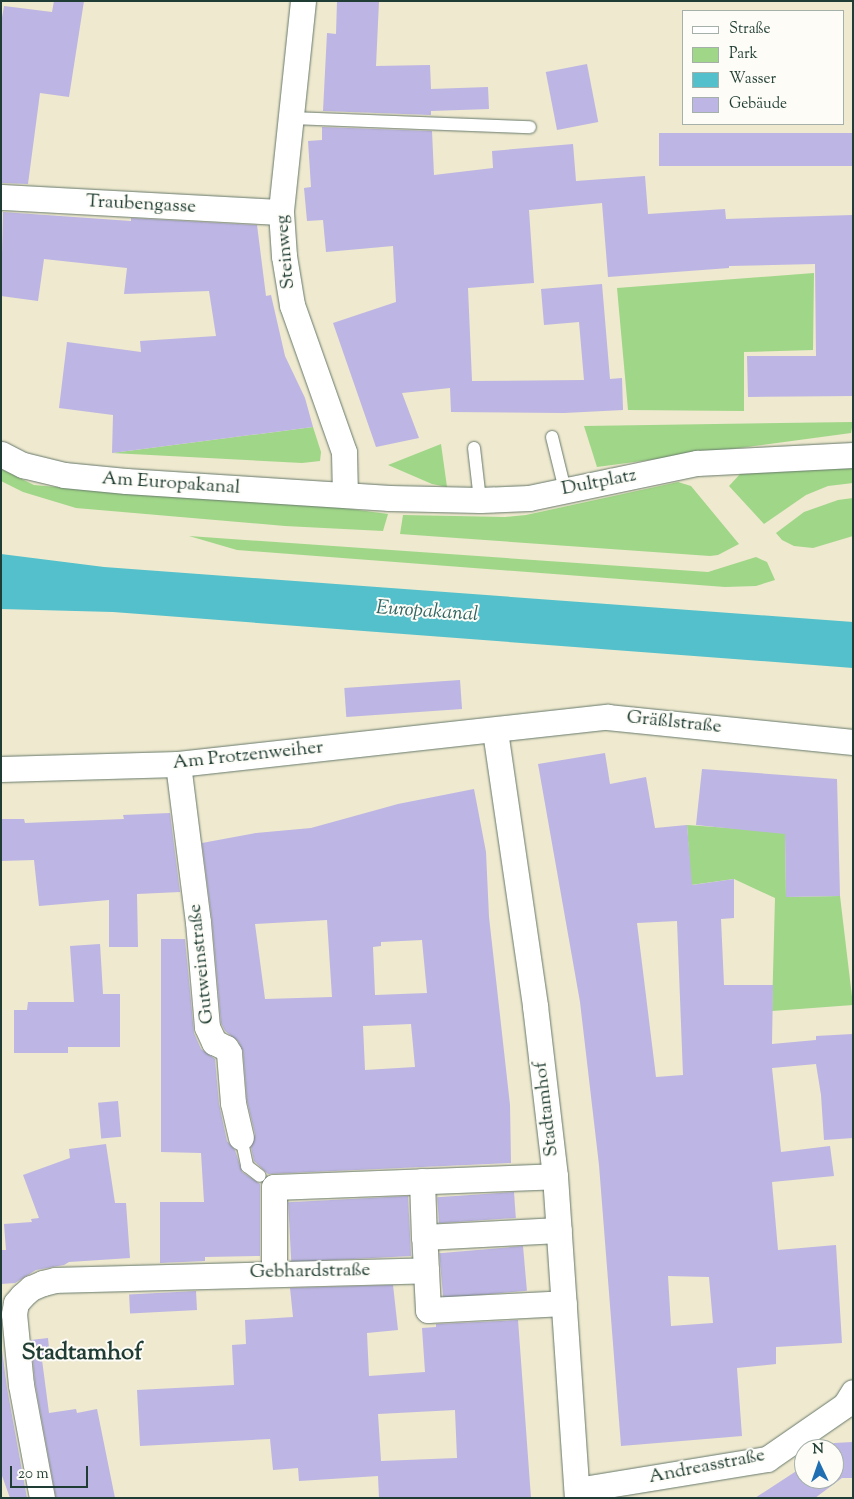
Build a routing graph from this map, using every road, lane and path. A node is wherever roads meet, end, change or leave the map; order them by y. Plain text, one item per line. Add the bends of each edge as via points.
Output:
1 (303, 1) edge
2 (291, 118) junction
3 (530, 127) dead end
4 (1, 197) edge
5 (281, 212) junction
6 (552, 437) dead end
7 (474, 448) dead end
8 (1, 454) edge
9 (853, 455) edge
10 (565, 490) junction
11 (345, 495) junction
12 (480, 500) junction
13 (495, 731) junction
14 (853, 742) edge
15 (178, 764) junction
16 (1, 769) edge
17 (241, 1137) joint
18 (555, 1176) junction
19 (422, 1181) junction
20 (268, 1182) junction
21 (559, 1230) junction
22 (424, 1236) junction
23 (426, 1270) junction
24 (274, 1272) junction
25 (564, 1303) junction
26 (11, 1385) edge
27 (850, 1402) edge
28 (654, 1488) edge
29 (577, 1494) edge
30 (42, 1498) edge

1 - 2 street, Steinweg
2 - 3 lane
2 - 5 street, Steinweg
4 - 5 street, Traubengasse
5 - 11 street, Steinweg via 292,305 344,452
6 - 10 lane
7 - 12 lane
8 - 11 street, Am Europakanal via 23,465 64,475
9 - 10 street, Dultplatz via 697,464
10 - 12 street, Dultplatz via 529,498
11 - 12 street, Dultplatz
13 - 14 street, Gräßlstraße via 607,716
13 - 15 street, Am Protzenweiher
13 - 18 street, Stadtamhof via 535,1006
15 - 16 street, Am Protzenweiher
15 - 17 street, Gutweinstraße via 198,922 207,1027 214,1042 229,1053 233,1103
17 - 20 lane, Gutweinstraße via 247,1166
18 - 19 street
18 - 21 street, Stadtamhof
19 - 20 street
19 - 22 street
20 - 24 street
21 - 22 street
21 - 25 street, Stadtamhof
22 - 23 street
23 - 24 street, Gebhardstraße
23 - 25 street via 428,1310
24 - 26 street, Gebhardstraße via 55,1280 31,1288 16,1304
25 - 29 street, Stadtamhof
26 - 30 street via 34,1445
27 - 28 street, Andreasstraße via 767,1459
28 - 29 street, Andreasstraße

